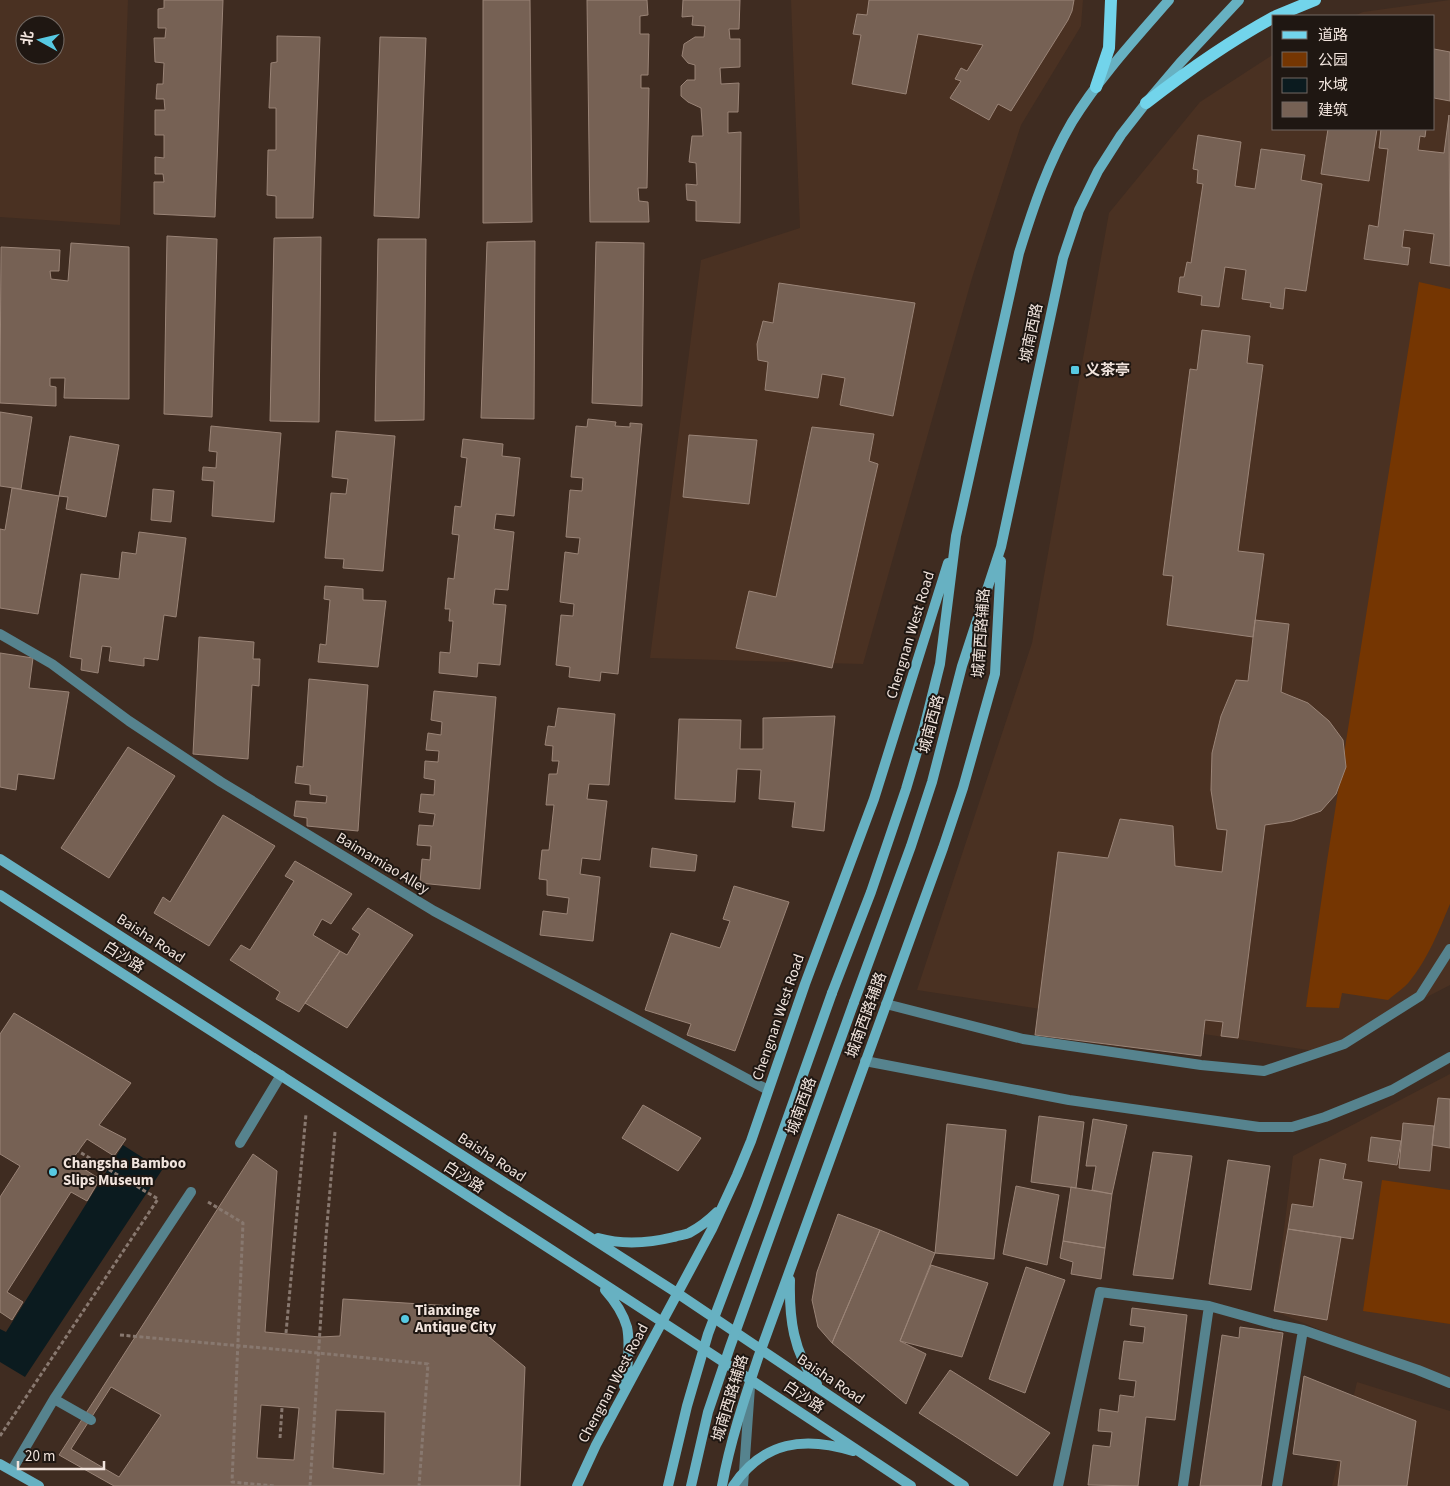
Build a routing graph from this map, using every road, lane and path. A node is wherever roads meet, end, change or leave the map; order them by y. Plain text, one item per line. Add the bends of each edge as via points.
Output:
1 (1111, 0) edge
2 (1169, 0) edge
3 (1239, 0) edge
4 (1315, 0) edge
5 (1280, 15) edge
6 (1272, 19) edge
7 (1096, 86) junction
8 (1146, 102) junction
9 (956, 536) junction
10 (1001, 547) junction
11 (0, 634) edge
12 (0, 858) edge
13 (0, 895) edge
14 (1450, 950) edge
15 (886, 1004) junction
16 (1450, 1057) edge
17 (865, 1060) junction
18 (281, 1075) junction
19 (768, 1090) junction
20 (308, 1092) junction
21 (336, 1112) junction
22 (240, 1143) dead end
23 (78, 1151) dead end
24 (190, 1192) joint
25 (725, 1204) junction
26 (584, 1233) junction
27 (790, 1270) junction
28 (598, 1281) junction
29 (677, 1294) junction
30 (1209, 1306) junction
31 (662, 1322) junction
32 (1303, 1330) junction
33 (286, 1332) dead end
34 (97, 1333) junction
35 (238, 1346) junction
36 (761, 1350) junction
37 (318, 1353) junction
38 (751, 1380) junction
39 (1450, 1383) edge
40 (822, 1391) junction
41 (54, 1400) junction
42 (619, 1402) junction
43 (282, 1408) dead end
44 (90, 1420) dead end
45 (0, 1436) edge
46 (280, 1438) dead end
47 (863, 1454) junction
48 (0, 1464) edge
49 (12, 1470) junction
50 (745, 1471) junction
51 (39, 1486) edge
52 (274, 1486) edge
53 (310, 1486) edge
54 (419, 1486) edge
55 (577, 1486) edge
56 (668, 1486) edge
57 (691, 1486) edge
58 (722, 1486) edge
59 (733, 1486) edge
60 (743, 1486) edge
61 (911, 1486) edge
62 (964, 1486) edge
63 (1058, 1486) edge
64 (1183, 1486) edge
65 (1277, 1486) edge

1 - 7 main road via 1109,48
2 - 7 main road, 城南西路
3 - 8 main road, 城南西路
4 - 5 main road
6 - 8 main road via 1208,57
7 - 9 main road, 城南西路 via 1072,122 1050,165 1022,244
8 - 10 main road, 城南西路 via 1098,171 1079,210 1063,258
9 - 19 main road, Chengnan West Road via 874,799
9 - 56 main road, 城南西路, bridge via 940,664 906,789 708,1334
10 - 15 main road, 城南西路辅路 via 995,674 964,788
10 - 57 main road, 城南西路, bridge via 962,666 932,782 911,846 723,1366 708,1412
11 - 19 street, Baimamiao Alley via 52,664 129,721 221,782 434,912
12 - 26 main road, Baisha Road
13 - 18 main road, 白沙路
14 - 15 street via 1420,996 1344,1044 1264,1071 1023,1039
15 - 17 main road, 城南西路辅路
16 - 17 street via 1392,1090 1292,1127 1259,1127 1069,1100
17 - 27 main road, 城南西路辅路
18 - 20 main road, 白沙路
18 - 22 street
19 - 25 main road, Chengnan West Road
20 - 21 main road, 白沙路
20 - 33 path
21 - 28 main road, 白沙路
21 - 37 path
23 - 45 path via 158,1199
24 - 34 street
24 - 35 path via 243,1223
25 - 26 main road via 707,1222 688,1233 661,1240 632,1243 610,1241
25 - 29 main road, Chengnan West Road
26 - 29 main road, Baisha Road
27 - 36 main road, 城南西路辅路
27 - 40 main road via 790,1317 794,1337 803,1361
28 - 31 main road, 白沙路
28 - 42 main road via 616,1303 627,1327 626,1379
29 - 31 main road, Chengnan West Road
29 - 36 main road, Baisha Road
30 - 32 street
30 - 63 street via 1100,1292
30 - 64 street
31 - 38 main road, 白沙路
31 - 42 main road, Chengnan West Road
32 - 39 street
32 - 65 street
34 - 35 path
34 - 41 street
35 - 37 path
35 - 52 path via 232,1482
36 - 38 main road, 城南西路辅路
36 - 40 main road, Baisha Road
37 - 53 path
37 - 54 path via 428,1364
38 - 47 main road, 白沙路
38 - 50 street
38 - 58 main road, 城南西路辅路 via 738,1416
40 - 62 main road, Baisha Road
41 - 44 street
41 - 49 street
42 - 55 main road, Chengnan West Road
43 - 46 path
47 - 50 main road via 817,1443 792,1445 774,1449
47 - 61 main road, 白沙路
48 - 49 main road
49 - 51 main road
50 - 59 main road
50 - 60 street

